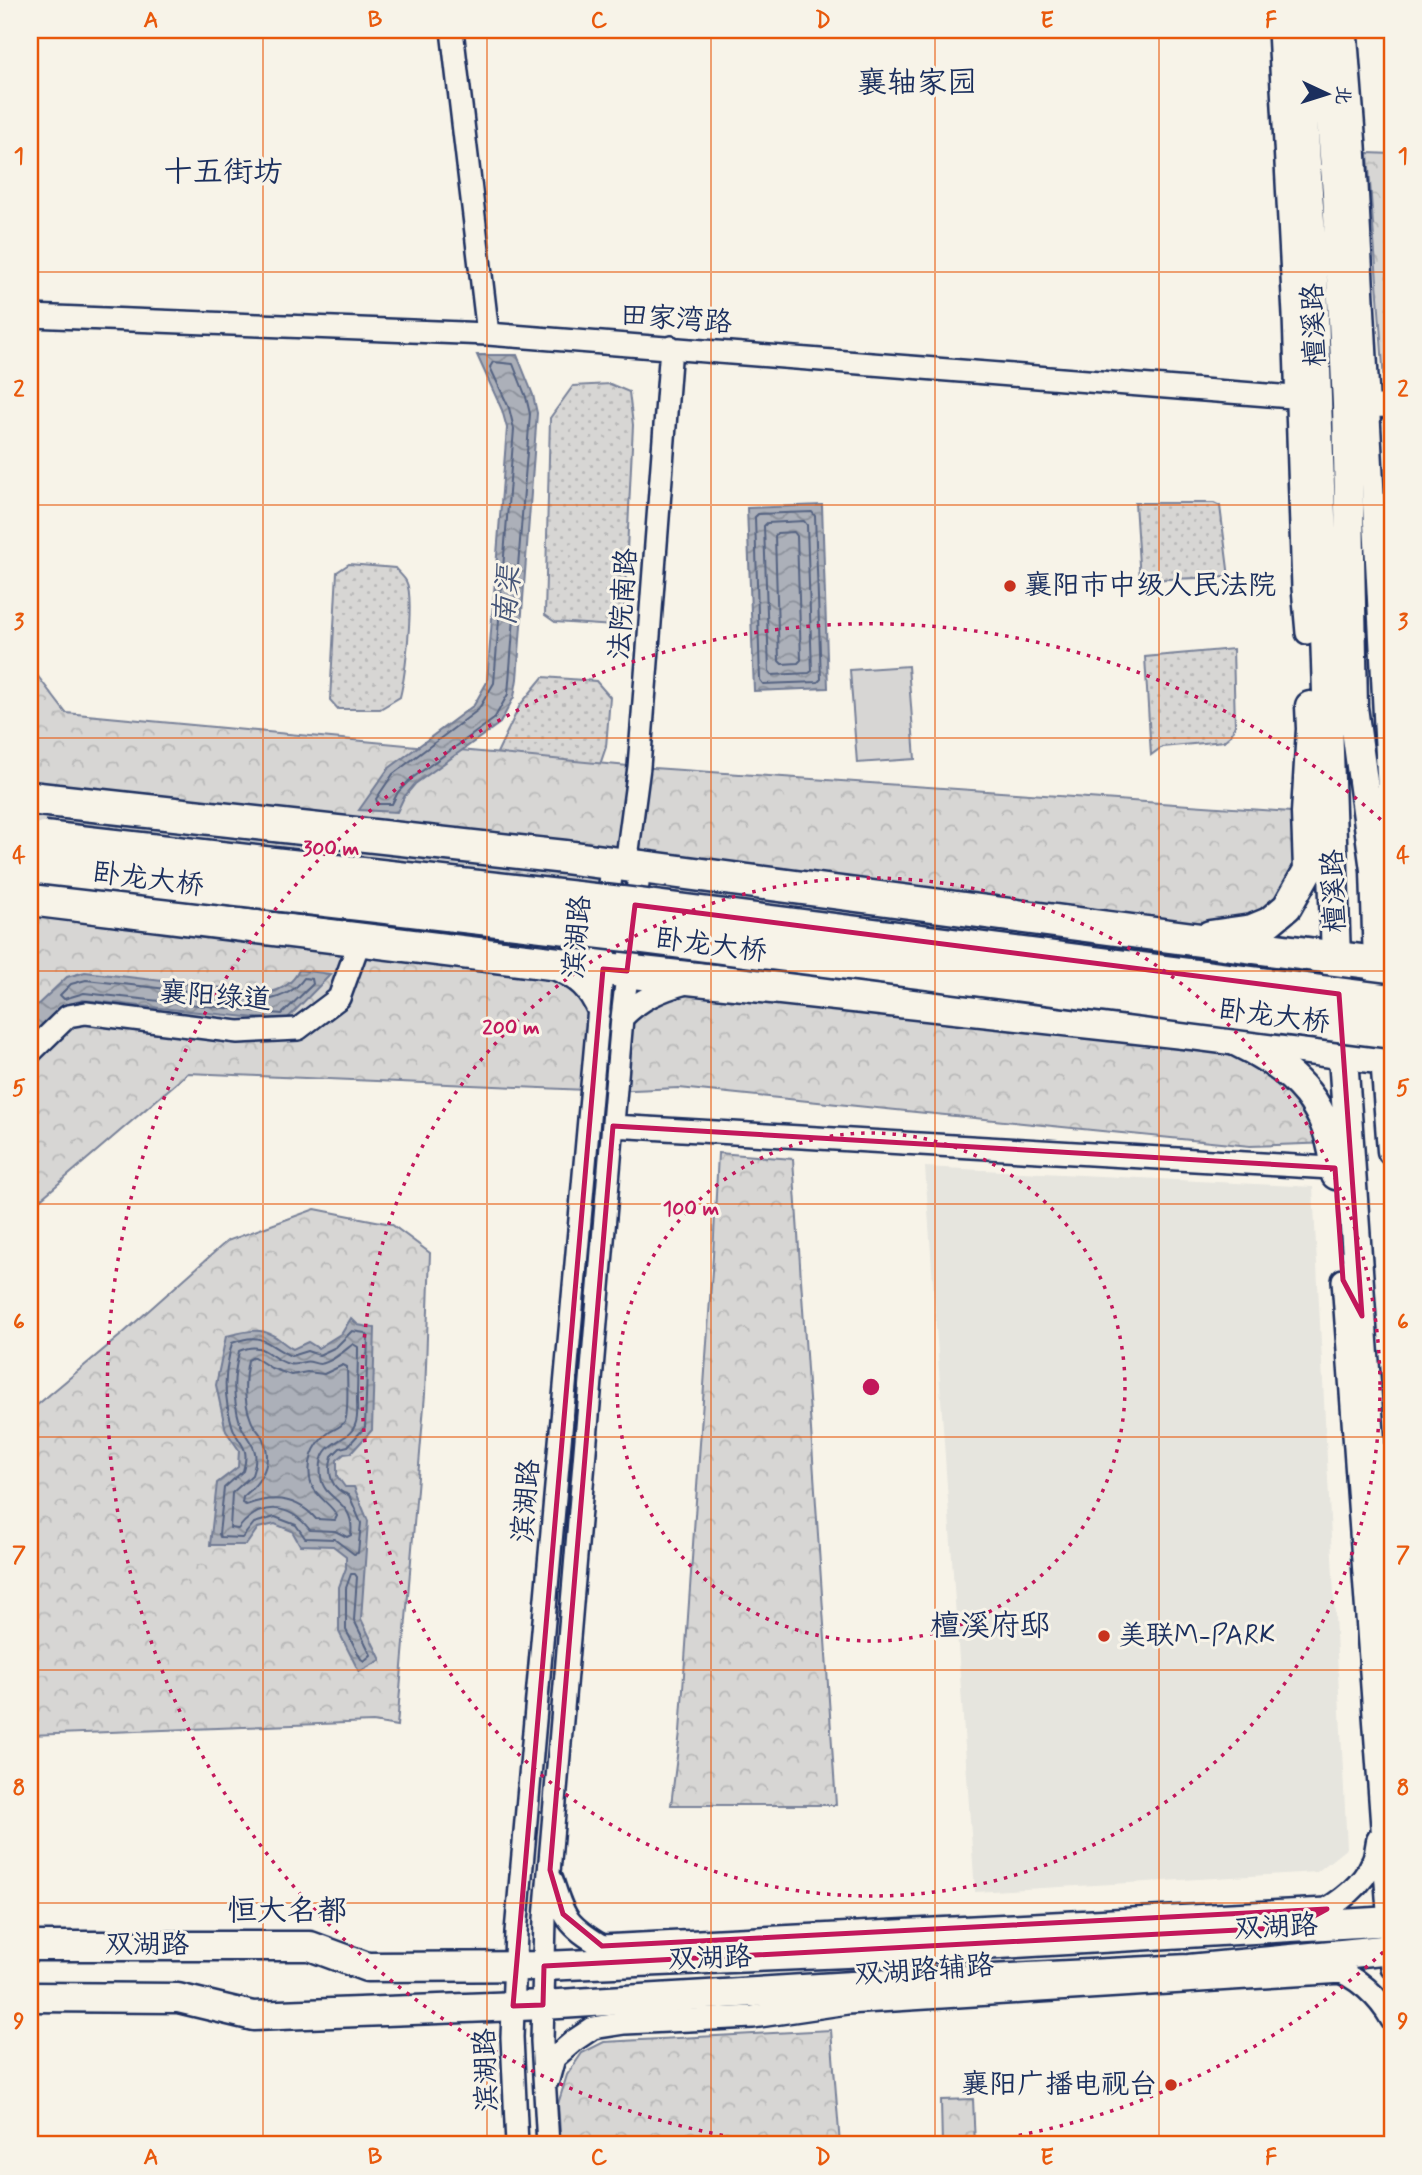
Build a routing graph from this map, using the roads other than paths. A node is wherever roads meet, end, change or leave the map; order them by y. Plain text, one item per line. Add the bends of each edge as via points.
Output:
1 (452, 30) edge
2 (1279, 30) edge
3 (1297, 30) edge
4 (1324, 30) edge
5 (1346, 30) edge
6 (30, 316) edge
7 (488, 334) junction
8 (671, 347) junction
9 (1307, 399) junction
10 (1357, 405) junction
11 (1392, 407) edge
12 (1324, 582) junction
13 (1307, 633) junction
14 (1356, 725) junction
15 (30, 798) edge
16 (35, 852) edge
17 (1392, 860) edge
18 (626, 865) junction
19 (1392, 868) edge
20 (30, 899) edge
21 (1169, 936) junction
22 (360, 940) junction
23 (1336, 958) junction
24 (540, 962) junction
25 (1385, 964) edge
26 (615, 970) junction
27 (699, 979) junction
28 (1392, 1001) edge
29 (599, 1012) junction
30 (622, 1018) junction
31 (1227, 1037) junction
32 (1390, 1050) edge
33 (1343, 1051) junction
34 (30, 1052) edge
35 (613, 1126) junction
36 (1392, 1151) edge
37 (1343, 1168) junction
38 (1343, 1280) junction
39 (1362, 1317) junction
40 (1392, 1752) edge
41 (1381, 1824) junction
42 (550, 1870) junction
43 (1327, 1909) junction
44 (1390, 1921) edge
45 (1294, 1927) junction
46 (30, 1946) edge
47 (1392, 1955) edge
48 (1299, 1958) junction
49 (515, 1966) junction
50 (544, 1966) junction
51 (1343, 1972) junction
52 (30, 1997) edge
53 (513, 2006) junction
54 (543, 2006) junction
55 (1392, 2020) edge
56 (545, 2092) junction
57 (517, 2145) edge
58 (548, 2145) edge

1 - 7 street
2 - 9 street via 1294,315
3 - 9 main road, 檀溪路 via 1312,250
4 - 10 main road, 檀溪路
5 - 10 street via 1355,146
6 - 7 street, 田家湾路
7 - 8 street, 田家湾路
8 - 9 street, 田家湾路
8 - 18 street, 法院南路 via 639,767
9 - 12 main road, 檀溪路
9 - 13 street
10 - 11 street
10 - 14 main road, 檀溪路
10 - 17 street
12 - 13 main road
12 - 23 main road, 檀溪路
13 - 21 main road via 1311,729 1308,870 1287,907 1269,922 1228,934
14 - 19 main road
14 - 25 main road, 檀溪路
15 - 18 highway
16 - 28 highway, 卧龙大桥, bridge via 630,904
16 - 32 highway, 卧龙大桥, bridge via 628,935
18 - 21 highway
18 - 26 street, 滨湖路
20 - 22 highway
21 - 23 highway
22 - 24 highway
22 - 34 street, 襄阳绿道 via 339,998 298,1029 238,1032 86,1013 68,1016
23 - 25 highway
23 - 33 main road, 檀溪路
24 - 26 highway
24 - 29 street via 577,979 592,995
25 - 32 main road, 檀溪路
26 - 27 highway
26 - 29 street, 滨湖路
26 - 30 street, 滨湖路
27 - 30 street via 656,992
27 - 31 highway
29 - 49 street, 滨湖路
30 - 35 street, 滨湖路
31 - 33 highway
31 - 37 main road via 1267,1057 1300,1084 1320,1111
32 - 33 highway
32 - 36 main road, 檀溪路
33 - 37 main road, 檀溪路
35 - 37 street
35 - 42 street, 滨湖路
37 - 38 main road
37 - 39 main road, 檀溪路
38 - 39 main road
38 - 41 street
39 - 40 main road, 檀溪路
41 - 43 street via 1373,1861 1352,1890
41 - 44 street
42 - 43 street, 双湖路辅路 via 563,1914 578,1932 602,1946
42 - 50 street, 滨湖路
43 - 45 street
44 - 45 main road, 双湖路
44 - 47 street
45 - 50 main road, 双湖路 via 846,1954
46 - 49 main road, 双湖路 via 310,1946 367,1967
47 - 48 main road, 双湖路
48 - 51 street
48 - 54 main road, 双湖路 via 1189,1969
49 - 50 main road, 双湖路
49 - 53 street, 滨湖路
50 - 54 street, 滨湖路
51 - 55 street via 1364,1986
51 - 56 street, 双湖路辅路 via 847,2003 753,2017 625,2023 593,2028 575,2039 555,2058
52 - 53 main road, 双湖路 via 178,1998 253,2016
53 - 54 main road, 双湖路
53 - 57 street, 滨湖路
54 - 56 street, 滨湖路
56 - 58 street, 滨湖路

